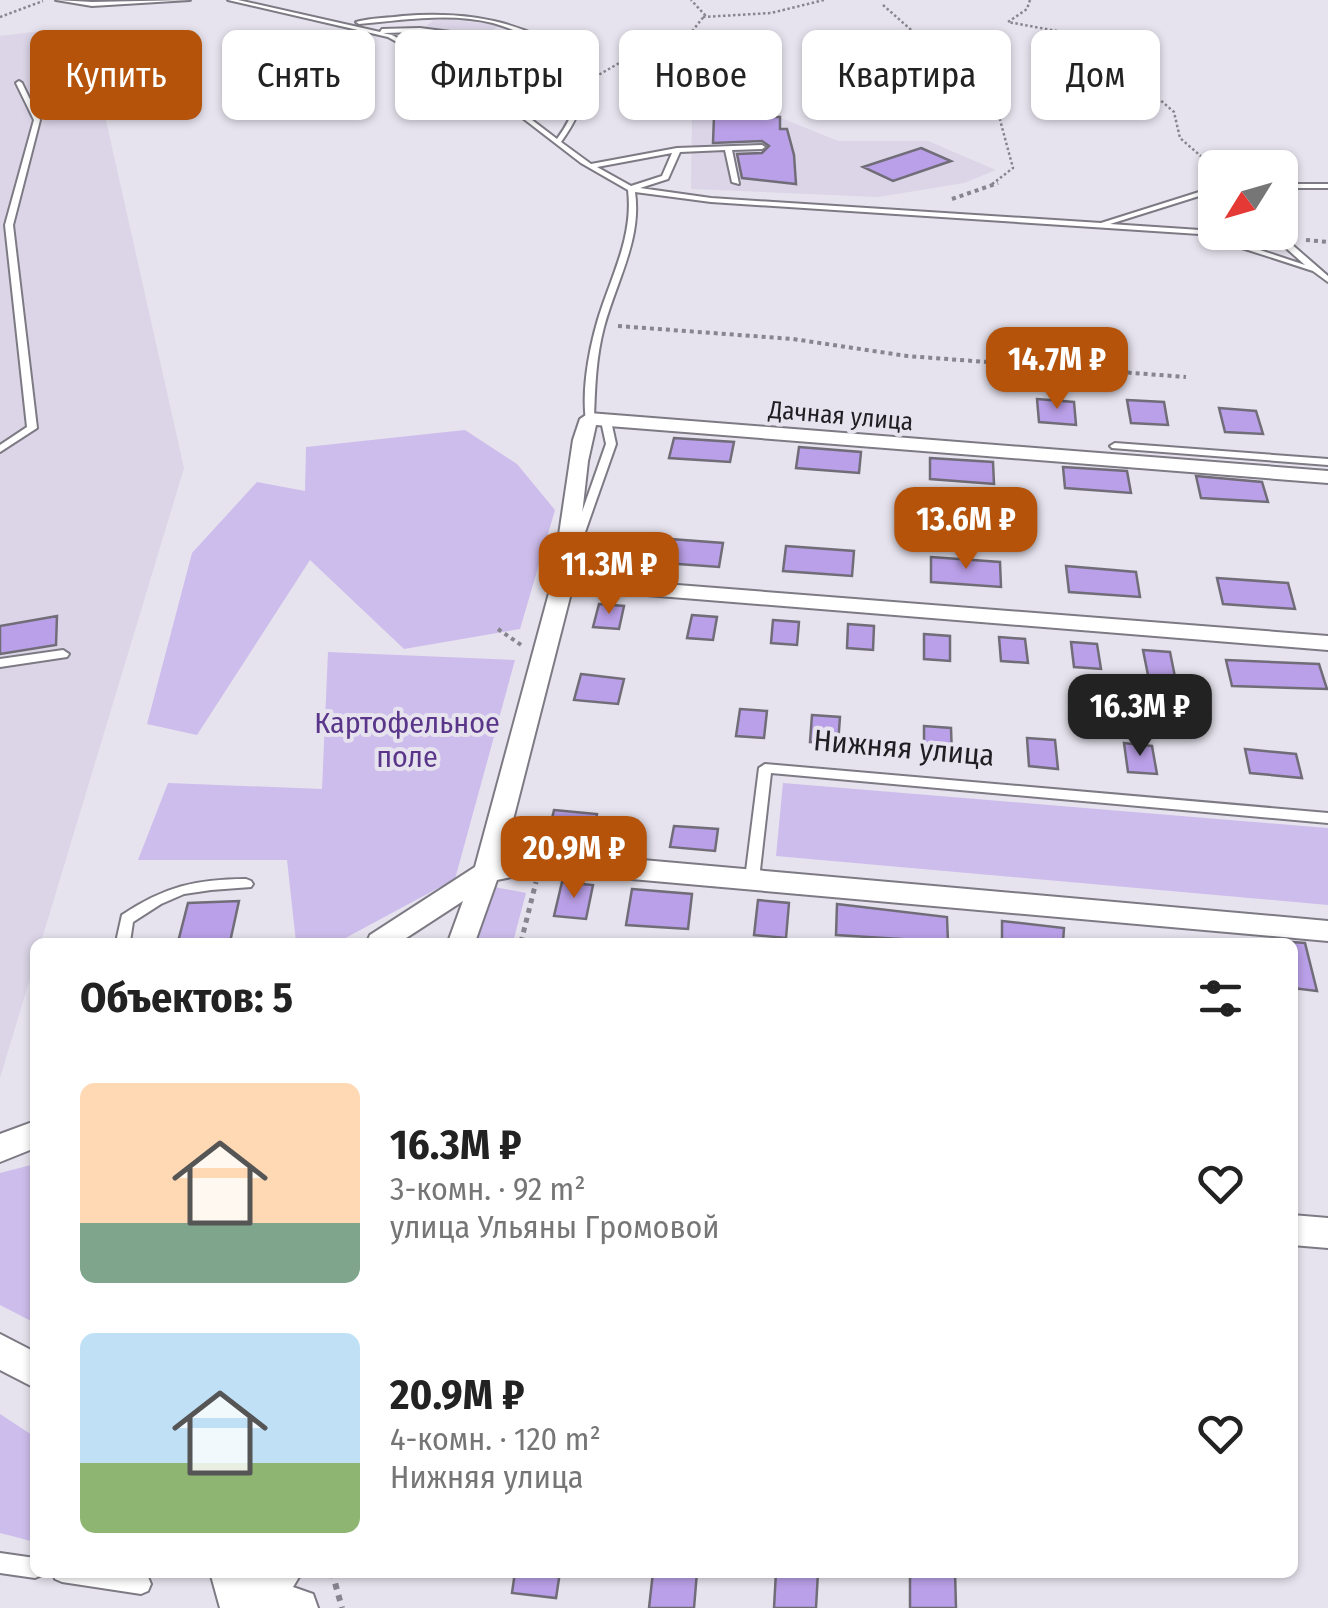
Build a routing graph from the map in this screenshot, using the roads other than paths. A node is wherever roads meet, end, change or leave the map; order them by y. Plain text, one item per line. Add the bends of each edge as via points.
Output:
1 (59, 0) edge
2 (187, 0) edge
3 (231, 0) edge
4 (346, 24) junction
5 (519, 27) junction
6 (370, 30) edge
7 (517, 30) edge
8 (19, 83) dead end
9 (530, 120) edge
10 (558, 142) junction
11 (762, 147) dead end
12 (728, 148) junction
13 (677, 150) junction
14 (591, 166) junction
15 (736, 182) dead end
16 (1298, 186) edge
17 (1328, 186) edge
18 (630, 189) junction
19 (1198, 194) edge
20 (4, 226) edge
21 (1098, 226) junction
22 (1198, 235) edge
23 (1246, 250) edge
24 (1294, 250) edge
25 (1325, 275) edge
26 (597, 420) junction
27 (1115, 446) dead end
28 (0, 449) edge
29 (1328, 462) edge
30 (1328, 477) edge
31 (569, 559) junction
32 (563, 582) junction
33 (1328, 642) edge
34 (63, 654) dead end
35 (0, 664) edge
36 (1328, 818) edge
37 (487, 872) junction
38 (752, 878) junction
39 (246, 884) dead end
40 (1328, 931) edge
41 (124, 938) edge
42 (386, 938) edge
43 (463, 938) edge
44 (30, 1136) edge
45 (0, 1148) edge
46 (1298, 1230) edge
47 (1328, 1233) edge
48 (0, 1351) edge
49 (30, 1368) edge
50 (0, 1563) edge
51 (30, 1567) edge
52 (102, 1578) edge
53 (269, 1578) edge
54 (141, 1584) dead end
55 (235, 1592) edge
56 (299, 1608) edge

1 - 2 lane
3 - 4 lane
4 - 5 lane via 453,15
4 - 6 lane
5 - 7 lane
5 - 10 lane via 576,58 582,85 578,116
8 - 20 lane via 37,120
9 - 10 lane
10 - 14 lane
11 - 12 lane
12 - 13 lane
12 - 15 lane
13 - 14 lane
13 - 18 lane via 665,177
14 - 18 lane
16 - 17 lane
18 - 21 lane
18 - 26 lane via 634,211 591,369
19 - 21 lane
20 - 28 lane via 32,428
21 - 22 lane
23 - 25 lane
24 - 25 lane
26 - 30 street, Дачная улица
26 - 31 street via 572,479
26 - 31 lane via 612,444
27 - 29 lane
31 - 32 street
32 - 33 street
32 - 37 street
34 - 35 lane
36 - 38 lane, Нижняя улица via 765,768
37 - 38 street via 541,862
37 - 42 street
37 - 43 street
38 - 40 street
39 - 41 lane via 204,883 161,894 127,919
44 - 45 street
46 - 47 street
48 - 49 street
50 - 51 lane
52 - 54 lane
53 - 55 street
55 - 56 street

